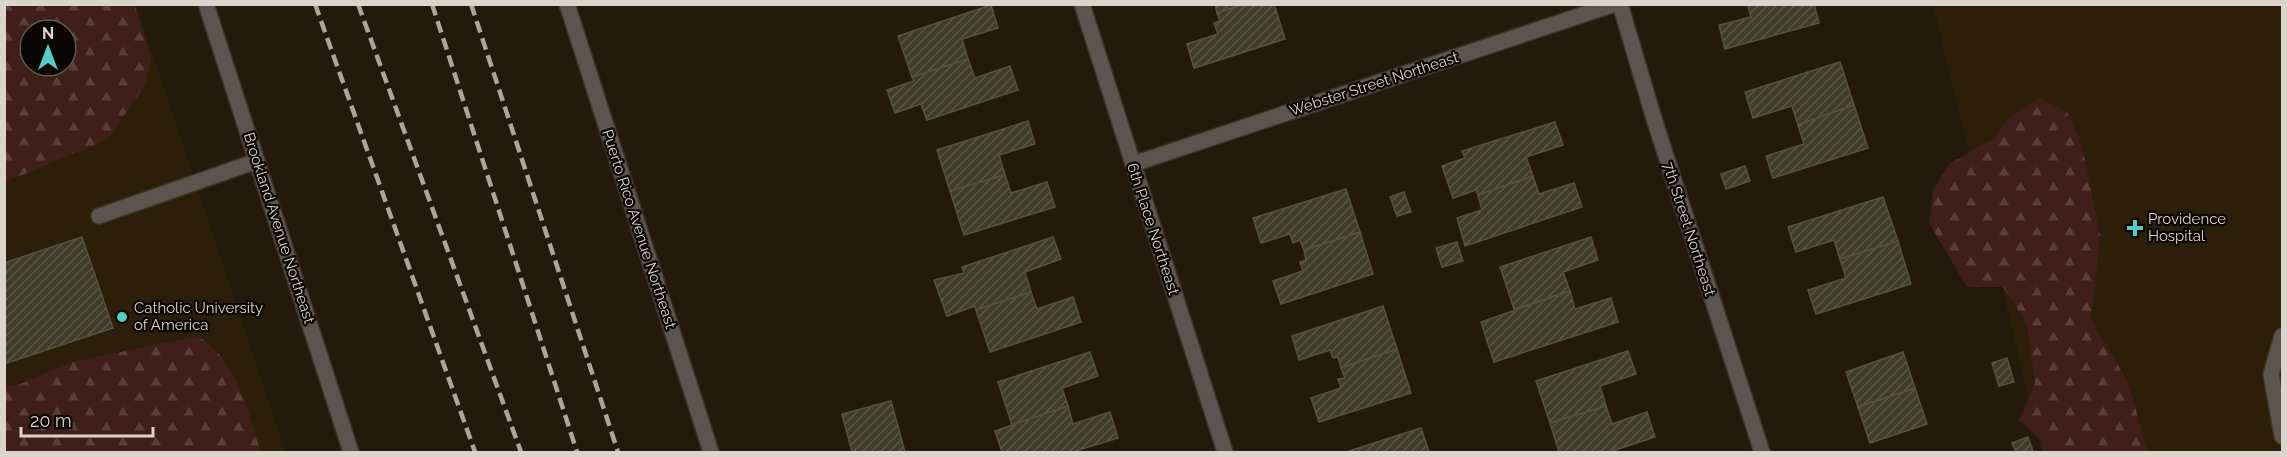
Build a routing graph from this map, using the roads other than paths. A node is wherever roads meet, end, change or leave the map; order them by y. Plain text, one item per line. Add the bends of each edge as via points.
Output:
1 (206, 4) edge
2 (567, 4) edge
3 (1082, 4) edge
4 (1615, 4) edge
5 (1620, 4) edge
6 (257, 161) junction
7 (1133, 164) junction
8 (99, 216) dead end
9 (2283, 336) edge
10 (2283, 436) edge
11 (351, 453) edge
12 (711, 453) edge
13 (1225, 453) edge
14 (1762, 453) edge

1 - 6 street, Brookland Avenue Northeast
2 - 12 street, Puerto Rico Avenue Northeast
3 - 7 street, 6th Place Northeast
4 - 7 street, Webster Street Northeast
5 - 14 street, 7th Street Northeast
6 - 8 street
6 - 11 street, Brookland Avenue Northeast
7 - 13 street, 6th Place Northeast
9 - 10 street via 2271,374

